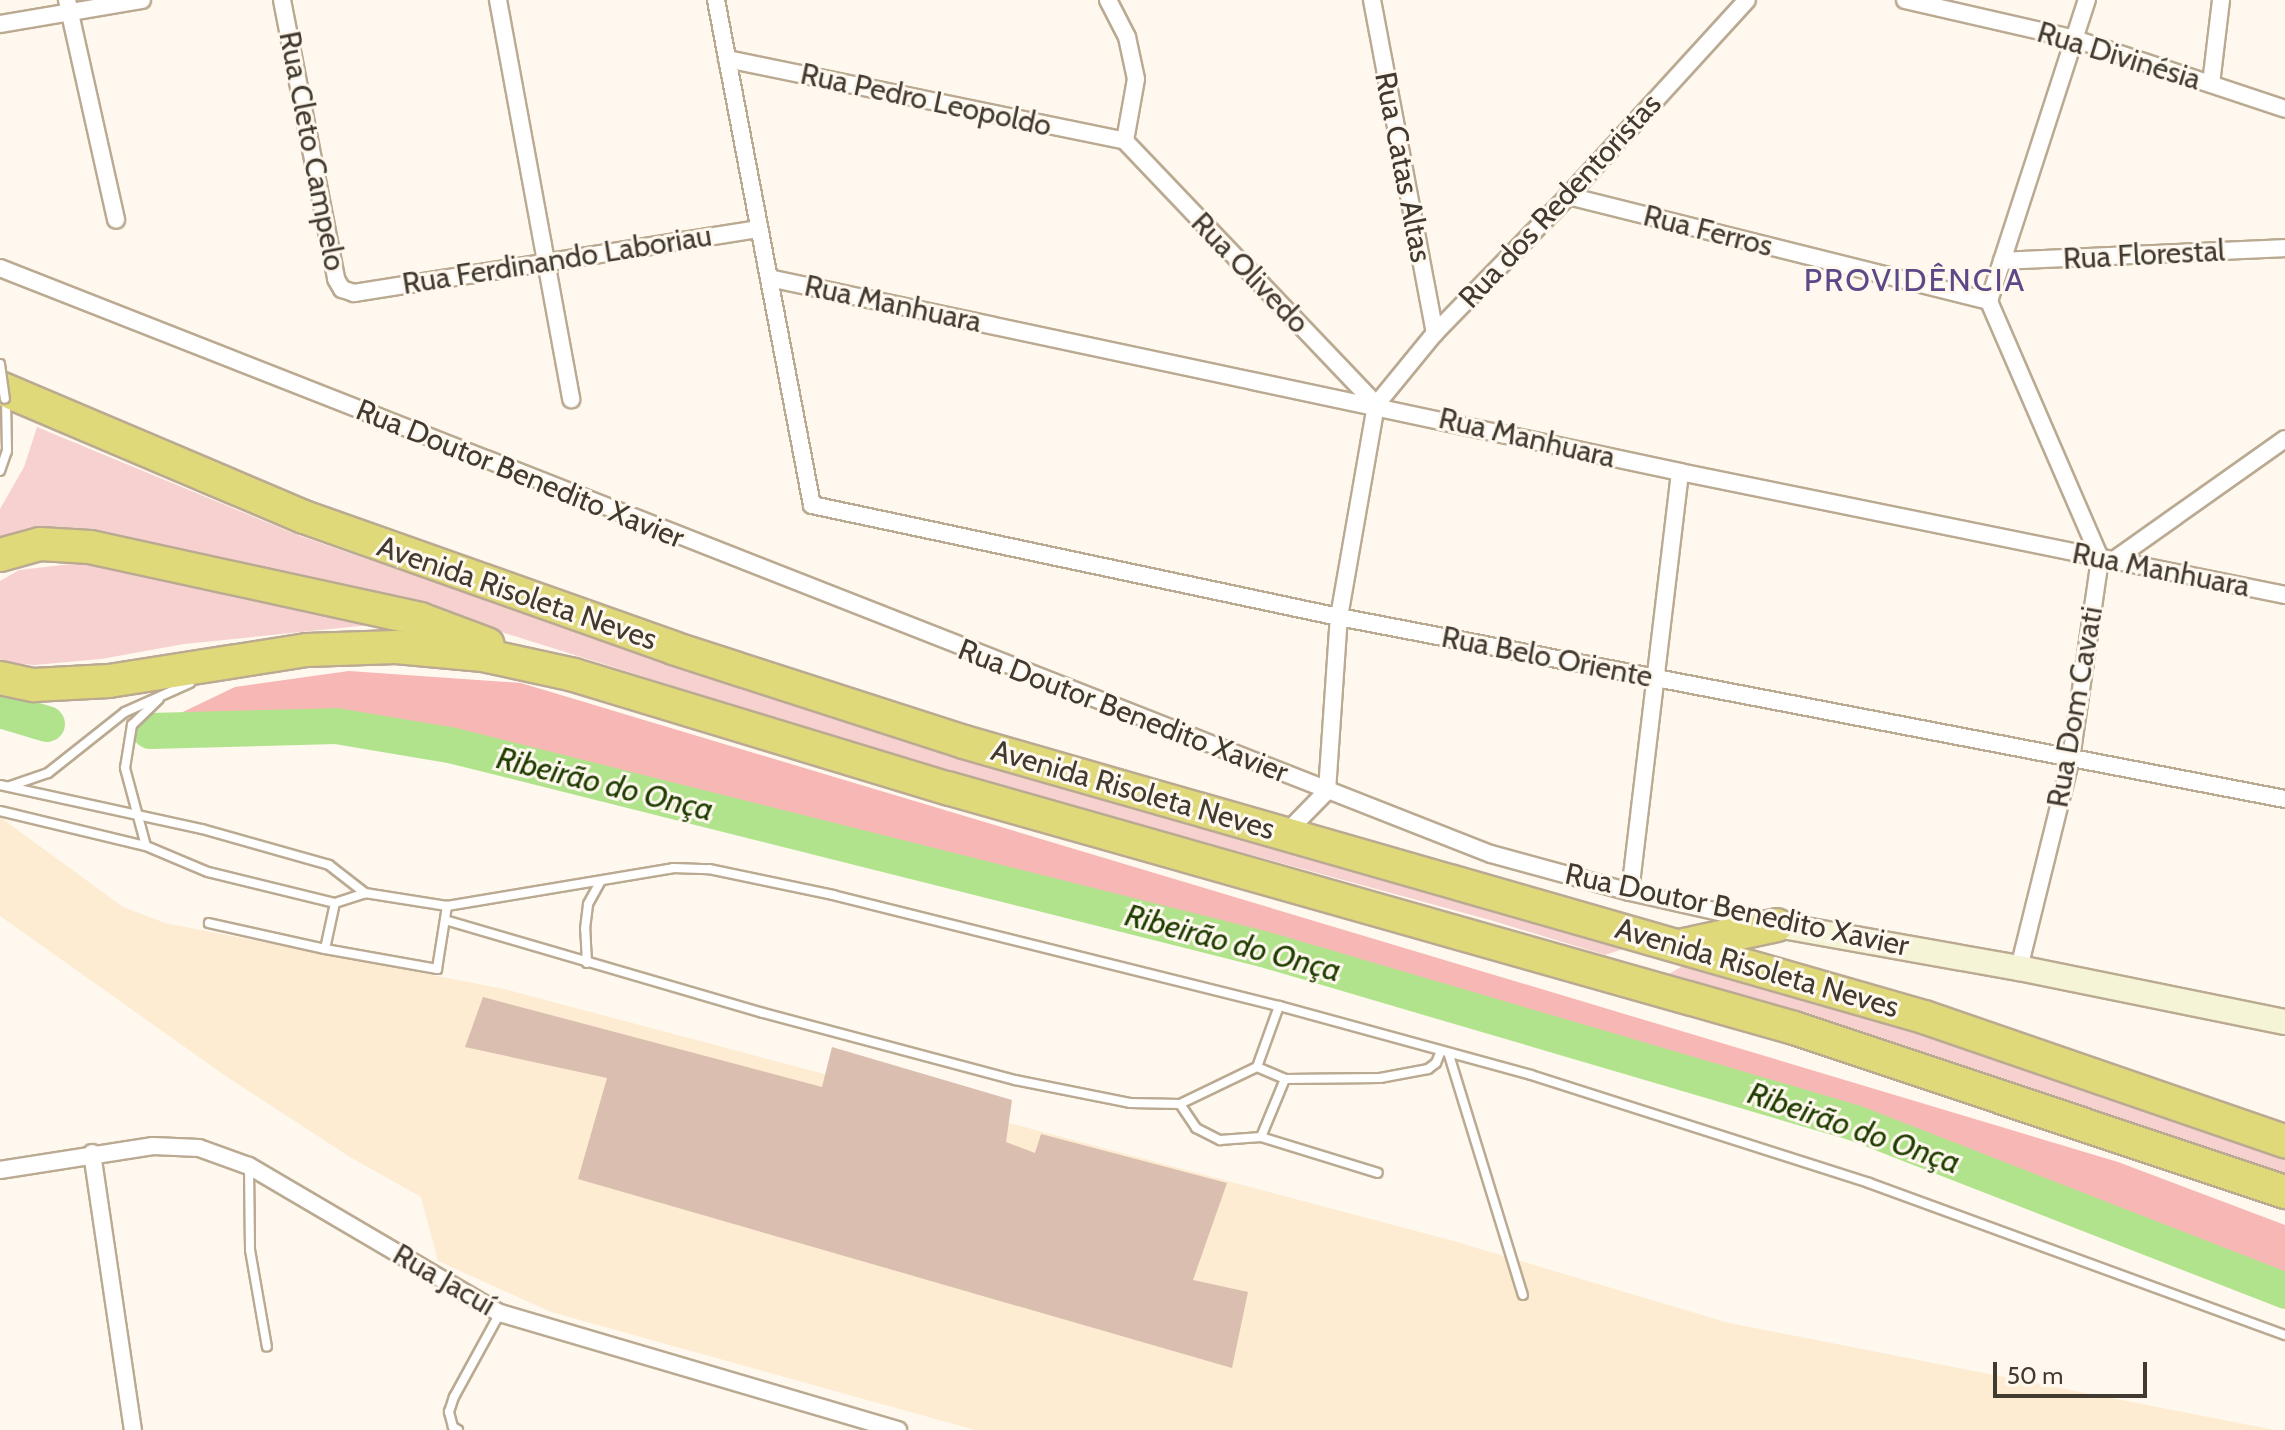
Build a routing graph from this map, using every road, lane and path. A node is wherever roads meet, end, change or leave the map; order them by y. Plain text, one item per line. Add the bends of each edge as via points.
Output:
1 (142, 0) edge
2 (282, 0) edge
3 (498, 0) edge
4 (716, 0) edge
5 (1108, 0) edge
6 (1372, 0) edge
7 (1747, 0) edge
8 (1905, 0) edge
9 (2087, 0) edge
10 (2221, 0) edge
11 (68, 7) edge
12 (0, 24) edge
13 (2075, 39) junction
14 (727, 59) junction
15 (2211, 84) junction
16 (2285, 109) edge
17 (1125, 141) junction
18 (1568, 196) junction
19 (116, 220) dead end
20 (759, 229) junction
21 (2285, 248) edge
22 (548, 260) junction
23 (2002, 261) junction
24 (0, 268) edge
25 (769, 278) junction
26 (354, 293) joint
27 (1989, 301) junction
28 (1435, 333) junction
29 (2, 394) edge
30 (571, 399) dead end
31 (1376, 405) junction
32 (2285, 439) edge
33 (0, 471) edge
34 (1680, 472) junction
35 (0, 555) edge
36 (2107, 559) junction
37 (2285, 595) edge
38 (1339, 617) junction
39 (307, 650) junction
40 (574, 675) junction
41 (0, 678) edge
42 (1657, 678) junction
43 (165, 693) junction
44 (2071, 758) junction
45 (4, 786) edge
46 (1327, 791) junction
47 (2285, 799) edge
48 (0, 811) edge
49 (136, 816) junction
50 (1285, 834) junction
51 (146, 846) junction
52 (601, 881) junction
53 (1630, 892) junction
54 (365, 893) junction
55 (335, 903) junction
56 (447, 906) junction
57 (445, 920) junction
58 (209, 923) dead end
59 (1777, 925) junction
60 (1681, 945) junction
61 (325, 949) junction
62 (587, 963) junction
63 (2019, 968) junction
64 (1279, 1006) junction
65 (2285, 1022) edge
66 (1444, 1054) junction
67 (1257, 1067) junction
68 (1285, 1079) junction
69 (1180, 1104) junction
70 (1261, 1137) junction
71 (2285, 1141) edge
72 (92, 1153) junction
73 (249, 1166) junction
74 (0, 1170) edge
75 (1378, 1173) dead end
76 (2285, 1192) edge
77 (1523, 1295) dead end
78 (500, 1313) junction
79 (2285, 1335) edge
80 (267, 1347) dead end
81 (133, 1430) edge
82 (458, 1430) edge
83 (898, 1430) edge

1 - 11 street
2 - 26 street, Rua Cleto Campelo via 336,279 342,289
3 - 22 street
4 - 14 street
5 - 17 street via 1127,37 1136,79
6 - 28 street, Rua Catas Altas
7 - 18 street, Rua dos Redentoristas
8 - 13 street, Rua Divinésia
9 - 13 street
10 - 15 street
11 - 12 street
11 - 19 street
13 - 15 street, Rua Divinésia
13 - 23 street
14 - 17 street, Rua Pedro Leopoldo
14 - 20 street
15 - 16 street, Rua Divinésia
17 - 31 street, Rua Olivedo
18 - 27 street, Rua Ferros
18 - 28 street, Rua dos Redentoristas
20 - 22 street, Rua Ferdinando Laboriau
20 - 25 street
21 - 23 street, Rua Florestal
22 - 26 street, Rua Ferdinando Laboriau
22 - 30 street
23 - 27 street
24 - 46 street, Rua Doutor Benedito Xavier
25 - 31 street, Rua Manhuara
25 - 38 street, Rua Belo Oriente via 812,505
27 - 36 street
28 - 31 street, Rua dos Redentoristas
29 - 33 lane via 7,451
29 - 50 highway, Avenida Risoleta Neves via 304,517 673,648 964,742
31 - 34 street, Rua Manhuara
31 - 38 street
32 - 36 street
34 - 36 street, Rua Manhuara
34 - 42 street
35 - 40 highway via 40,544 90,547 420,619
36 - 37 street, Rua Manhuara
36 - 44 street, Rua Dom Cavati
38 - 42 street, Rua Belo Oriente
38 - 46 street
39 - 40 highway, Avenida Risoleta Neves via 396,647 483,655
39 - 41 highway, Avenida Risoleta Neves via 109,681 34,685
39 - 43 lane, Avenida Risoleta Neves via 232,666
40 - 76 highway, Avenida Risoleta Neves via 947,788 1868,1050
42 - 44 street, Rua Belo Oriente
42 - 53 street
43 - 45 lane, Avenida Risoleta Neves via 125,712 48,773
43 - 49 lane, Avenida Risoleta Neves via 132,725 125,768
44 - 47 street, Rua Belo Oriente
44 - 63 street, Rua Dom Cavati
45 - 49 lane
46 - 50 street
46 - 53 street, Rua Doutor Benedito Xavier via 1491,854
48 - 51 lane
49 - 51 lane, Avenida Risoleta Neves
49 - 54 lane via 329,865
50 - 60 highway, Avenida Risoleta Neves
51 - 55 lane via 208,872
52 - 56 lane
52 - 62 lane via 588,904
52 - 64 lane via 673,868 709,869
53 - 59 street, Rua Doutor Benedito Xavier
54 - 55 lane
54 - 56 lane
55 - 61 lane
56 - 57 lane
57 - 61 lane via 437,969
57 - 62 lane
58 - 61 lane
59 - 60 highway
59 - 63 street, Rua Doutor Benedito Xavier
60 - 71 highway, Avenida Risoleta Neves via 1924,1017
62 - 69 lane via 1015,1080 1130,1103
63 - 65 street, Rua Doutor Benedito Xavier
64 - 66 lane
64 - 67 lane
66 - 68 lane via 1428,1069 1392,1076
66 - 77 lane
66 - 79 lane via 1531,1075 1869,1183
67 - 68 lane
67 - 69 lane
68 - 70 lane
69 - 70 lane via 1196,1128 1220,1140
70 - 75 lane
72 - 73 street, Rua Jacuí via 153,1146 199,1148
72 - 74 street, Rua Jacuí
72 - 81 street
73 - 78 street, Rua Jacuí
73 - 80 lane via 250,1250
78 - 82 lane via 454,1397 449,1412
78 - 83 street, Rua Jacuí

